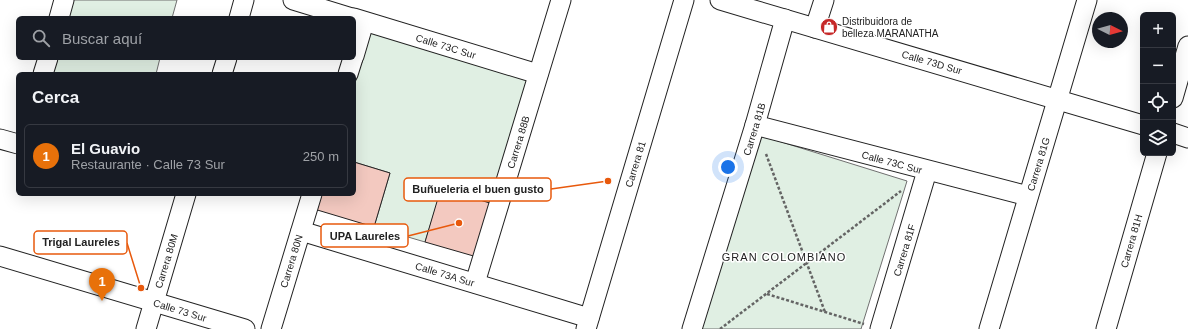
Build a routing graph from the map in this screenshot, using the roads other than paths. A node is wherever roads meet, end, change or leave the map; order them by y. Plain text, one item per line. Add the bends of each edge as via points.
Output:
1 (64, 0) edge
2 (244, 0) edge
3 (293, 0) edge
4 (561, 0) edge
5 (684, 0) edge
6 (720, 0) edge
7 (824, 0) edge
8 (1085, 1) edge
9 (60, 16) edge
10 (240, 16) edge
11 (347, 16) edge
12 (357, 19) edge
13 (785, 19) junction
14 (815, 28) junction
15 (356, 32) edge
16 (1188, 46) edge
17 (47, 60) edge
18 (226, 60) edge
19 (353, 60) edge
20 (44, 72) edge
21 (223, 72) edge
22 (349, 72) edge
23 (538, 74) junction
24 (1176, 88) edge
25 (1058, 99) junction
26 (1140, 123) edge
27 (755, 125) junction
28 (1176, 134) edge
29 (1188, 138) edge
30 (0, 139) edge
31 (16, 143) edge
32 (1156, 156) edge
33 (927, 171) junction
34 (185, 196) edge
35 (311, 196) edge
36 (1028, 196) junction
37 (301, 231) junction
38 (0, 256) edge
39 (475, 283) junction
40 (154, 302) junction
41 (588, 323) edge
42 (873, 327) edge
43 (146, 329) edge
44 (245, 329) edge
45 (271, 329) edge
46 (692, 329) edge
47 (989, 329) edge
48 (1106, 329) edge

1 - 9 street
2 - 10 street
3 - 11 street, Calle 73C Sur
4 - 23 street, Carrera 88B
5 - 41 street, Carrera 81
6 - 13 street, Calle 73D Sur
7 - 14 street
8 - 25 street, Carrera 81G
12 - 15 street
12 - 23 street, Calle 73C Sur
13 - 14 street, Calle 73D Sur
13 - 27 street, Carrera 81B
14 - 25 street, Calle 73D Sur
16 - 24 street
17 - 20 street
18 - 21 street
19 - 22 street
23 - 39 street, Carrera 88B
25 - 26 street, Calle 73D Sur
25 - 36 street, Carrera 81G
27 - 33 street, Calle 73C Sur
27 - 46 street, Carrera 81B
28 - 29 street
30 - 31 street
32 - 48 street, Carrera 81H
33 - 36 street, Calle 73C Sur
33 - 42 street, Carrera 81F
34 - 40 street, Carrera 80M
35 - 37 street, Carrera 80N
36 - 47 street, Carrera 81G
37 - 39 street, Calle 73A Sur
37 - 45 street, Carrera 80N
38 - 40 street, Calle 73 Sur
39 - 41 street, Calle 73A Sur
40 - 43 street, Carrera 80M
40 - 44 street, Calle 73 Sur

